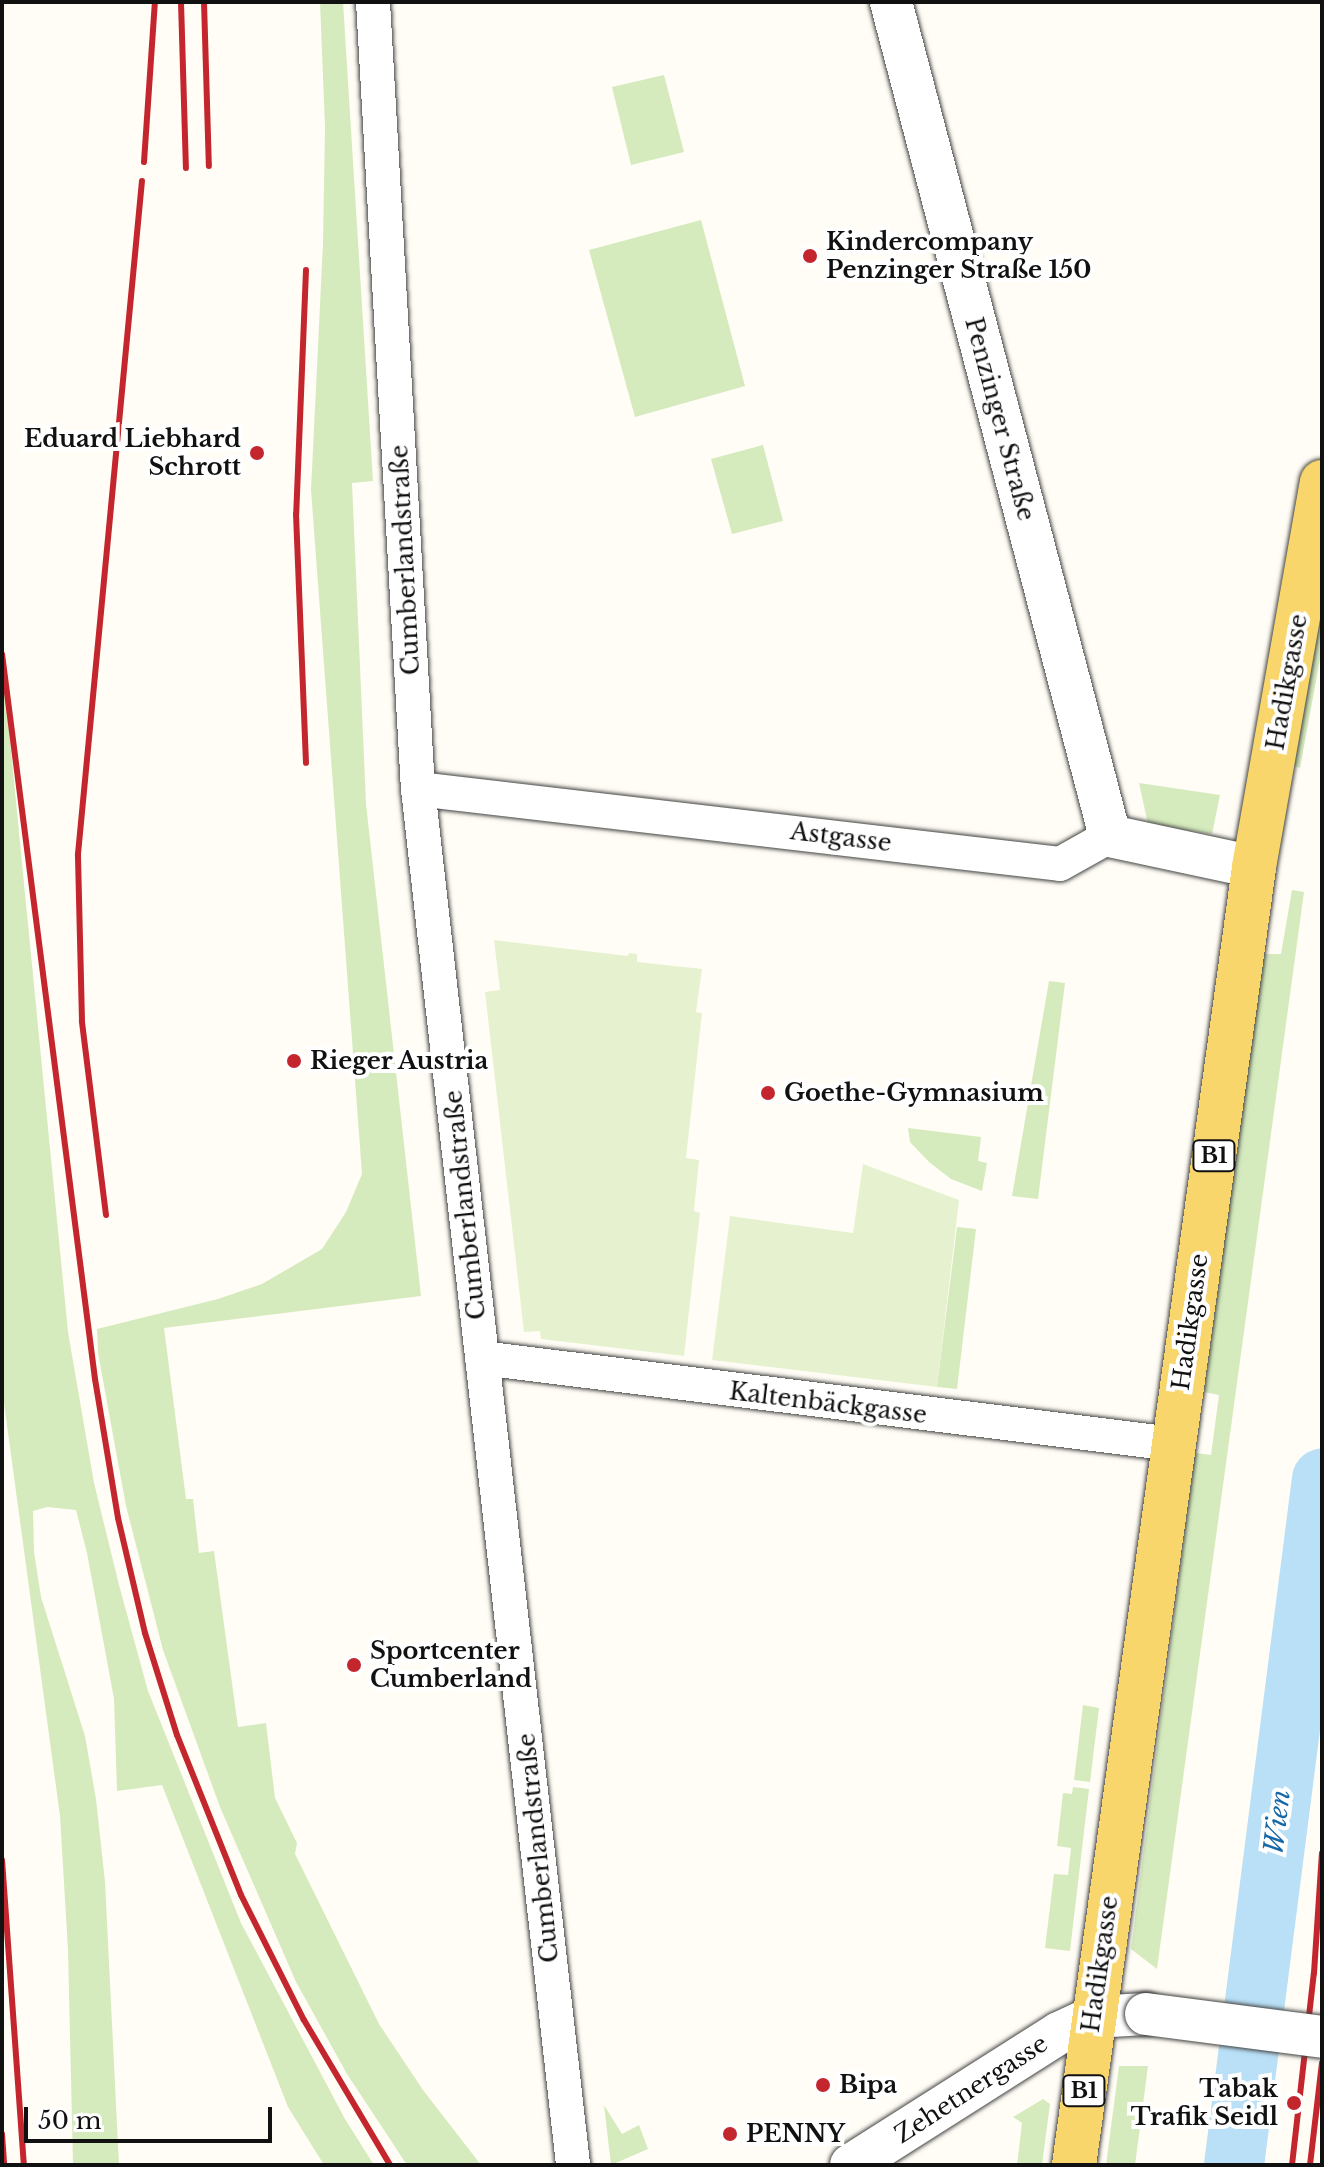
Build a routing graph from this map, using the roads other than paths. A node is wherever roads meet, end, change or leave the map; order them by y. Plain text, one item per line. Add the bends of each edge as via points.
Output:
1 (373, 2) edge
2 (891, 2) edge
3 (1322, 482) edge
4 (418, 789) junction
5 (1110, 836) junction
6 (1254, 867) junction
7 (482, 1358) junction
8 (1173, 1444) junction
9 (1093, 2017) junction
10 (1322, 2037) edge
11 (573, 2165) edge
12 (851, 2165) edge
13 (1074, 2165) edge

1 - 4 street, Cumberlandstraße
2 - 5 street, Penzinger Straße
3 - 6 main road, Hadikgasse / B1
4 - 5 street, Astgasse via 1060,864
4 - 7 street, Cumberlandstraße
5 - 6 street
6 - 8 main road, Hadikgasse / B1
7 - 8 street, Kaltenbäckgasse
7 - 11 street, Cumberlandstraße
8 - 9 main road, Hadikgasse / B1
9 - 10 street, bridge via 1146,2014
9 - 12 street, Zehetnergasse via 936,2108
9 - 13 main road, Hadikgasse / B1

